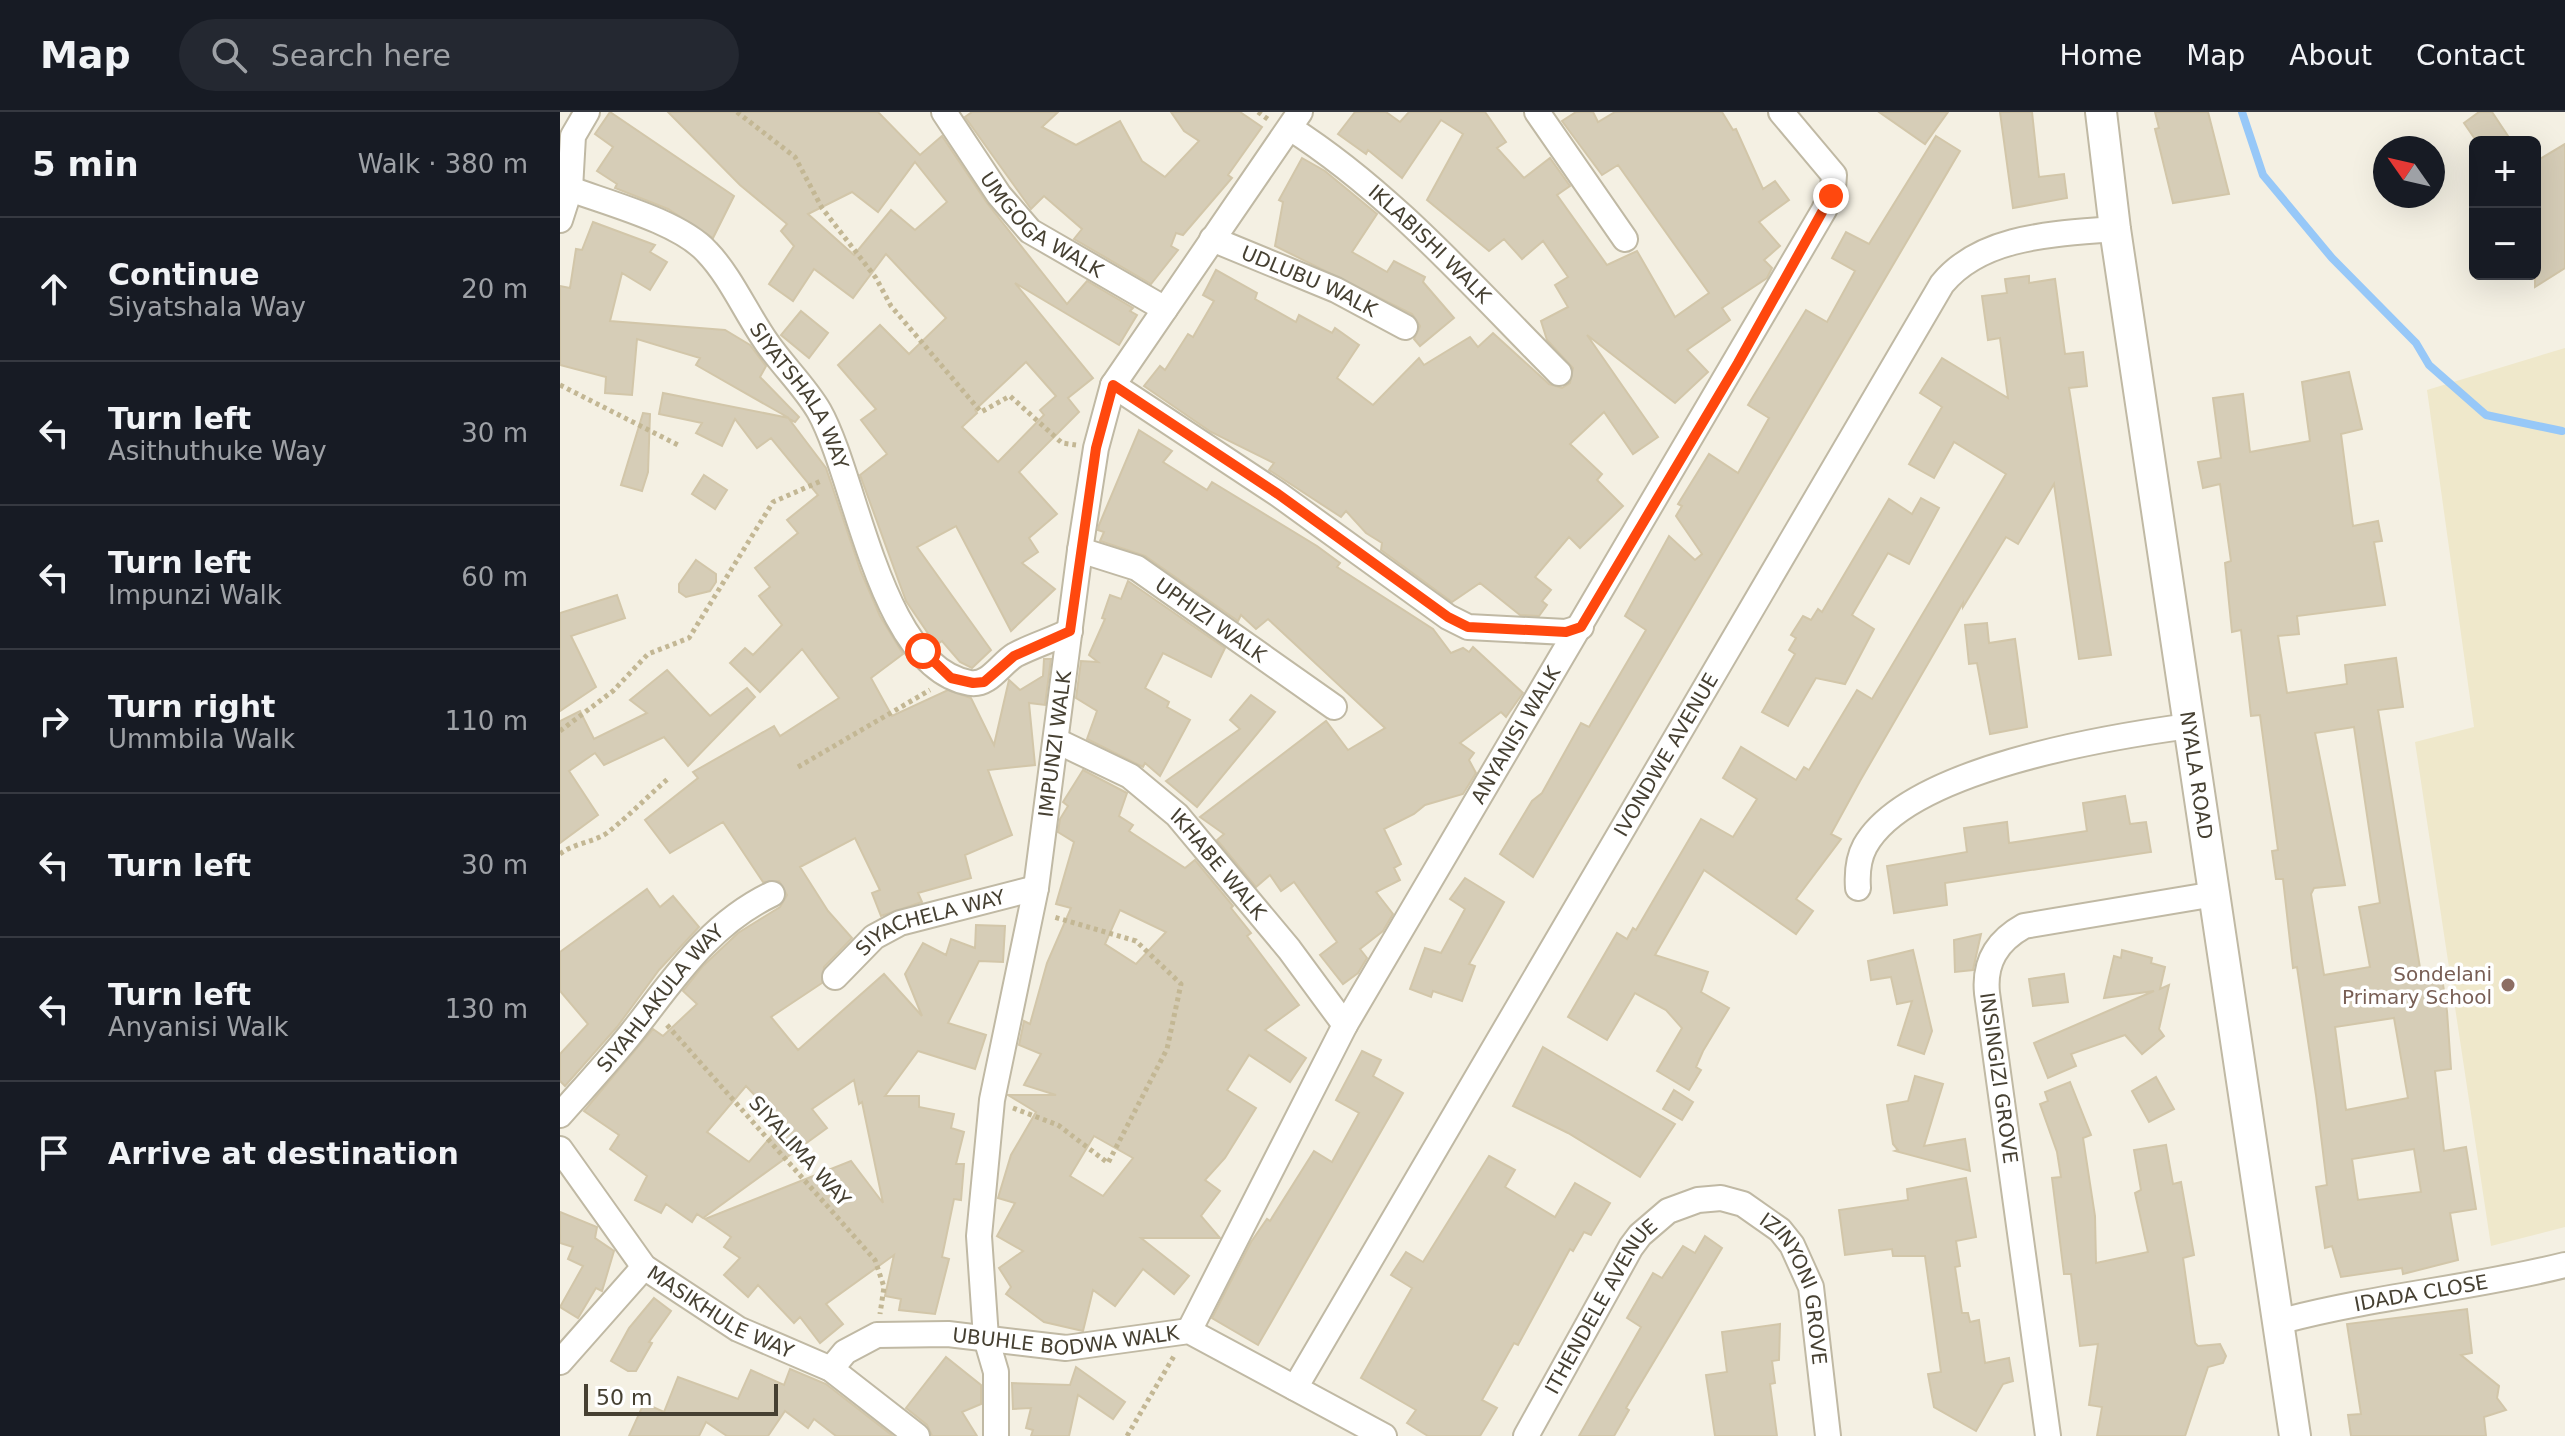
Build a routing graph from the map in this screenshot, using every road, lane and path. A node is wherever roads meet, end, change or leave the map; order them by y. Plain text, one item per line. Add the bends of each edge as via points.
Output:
1 (587, 112) edge
2 (737, 112) edge
3 (944, 112) edge
4 (1537, 112) edge
5 (1781, 112) edge
6 (2101, 112) edge
7 (1295, 120) edge
8 (566, 170) edge
9 (560, 220) edge
10 (2115, 229) junction
11 (1212, 239) junction
12 (1625, 239) dead end
13 (1165, 309) junction
14 (1405, 327) dead end
15 (1559, 373) dead end
16 (560, 385) edge
17 (1113, 385) junction
18 (678, 445) dead end
19 (1096, 448) junction
20 (844, 470) junction
21 (1080, 550) junction
22 (1581, 627) junction
23 (1070, 631) junction
24 (951, 678) junction
25 (1334, 707) dead end
26 (2189, 726) junction
27 (560, 731) edge
28 (1057, 741) junction
29 (798, 767) dead end
30 (670, 777) dead end
31 (560, 854) edge
32 (1858, 888) dead end
33 (772, 894) dead end
34 (2215, 894) junction
35 (1033, 899) junction
36 (835, 977) dead end
37 (651, 1006) junction
38 (1345, 1025) junction
39 (992, 1100) junction
40 (560, 1115) edge
41 (560, 1149) edge
42 (1698, 1200) joint
43 (2565, 1265) edge
44 (644, 1267) junction
45 (2278, 1322) junction
46 (1189, 1331) junction
47 (877, 1335) junction
48 (986, 1338) junction
49 (560, 1362) edge
50 (831, 1369) junction
51 (1295, 1388) junction
52 (917, 1436) edge
53 (996, 1436) edge
54 (1127, 1436) edge
55 (1384, 1436) edge
56 (1526, 1436) edge
57 (1828, 1436) edge
58 (2048, 1436) edge
59 (2295, 1436) edge

1 - 8 street via 573,136
2 - 19 path via 795,157 822,208 891,306 981,412 1010,396 1062,443
3 - 13 street, UMGOGA WALK via 999,195 1030,231
4 - 12 street
5 - 22 street, ANYANISI WALK via 1834,175 1831,196
6 - 10 street, NYALA ROAD
7 - 11 street, IMPUNZI WALK
7 - 15 street, IKLABISHI WALK via 1402,216
8 - 9 street
8 - 20 street, SIYATSHALA WAY via 706,251 818,410
10 - 26 street, NYALA ROAD
10 - 51 street, IVONDWE AVENUE via 1987,249 1967,258 1942,284
11 - 13 street, IMPUNZI WALK
11 - 14 street, UDLUBU WALK via 1336,290
13 - 17 street, IMPUNZI WALK
16 - 18 path
17 - 19 street, IMPUNZI WALK
17 - 22 street via 1468,627 1566,632
19 - 21 street, IMPUNZI WALK
20 - 24 street, SIYATSHALA WAY via 886,600 923,651
20 - 27 path via 773,502 689,638 648,654 613,691
21 - 23 street, IMPUNZI WALK
21 - 25 street, UPHIZI WALK via 1137,568
22 - 38 street, ANYANISI WALK
23 - 24 street via 1014,656 984,682
23 - 28 street, IMPUNZI WALK
24 - 29 path
26 - 32 street via 2030,756 1916,801 1879,828 1865,846
26 - 34 street, NYALA ROAD
28 - 35 street, IMPUNZI WALK
28 - 38 street, IKHABE WALK via 1130,776 1177,815
30 - 31 path via 607,833
33 - 37 street, SIYAHLAKULA WAY via 703,942
34 - 45 street, NYALA ROAD
34 - 58 street, INSINGIZI GROVE via 2024,926 1999,945 1988,968 1987,993
35 - 36 street, SIYACHELA WAY via 900,923 874,937
35 - 39 street, IMPUNZI WALK
35 - 39 path via 1136,941 1181,984 1167,1049 1108,1163 1058,1125
37 - 40 street, SIYAHLAKULA WAY
37 - 47 path, SIYALIMA WAY via 875,1260 884,1287
38 - 46 street, ANYANISI WALK
39 - 48 street, IMPUNZI WALK via 979,1236
41 - 44 street, MASIKHULE WAY
42 - 56 street, ITHENDELE AVENUE via 1668,1211 1640,1235
42 - 57 street, IZINYONI GROVE via 1721,1198 1743,1204 1765,1216 1792,1245 1811,1287
43 - 45 street, IDADA CLOSE via 2344,1304
44 - 49 street
44 - 50 street, MASIKHULE WAY via 738,1329
45 - 59 street, NYALA ROAD
46 - 48 street, UBUHLE BODWA WALK via 1066,1348
46 - 51 street, UBUHLE BODWA WALK
46 - 54 path
47 - 48 street, UBUHLE BODWA WALK
47 - 50 street, UBUHLE BODWA WALK via 845,1352
48 - 53 street, IMPUNZI WALK via 996,1372
50 - 52 street, MASIKHULE WAY
51 - 55 street, UBUHLE BODWA WALK

